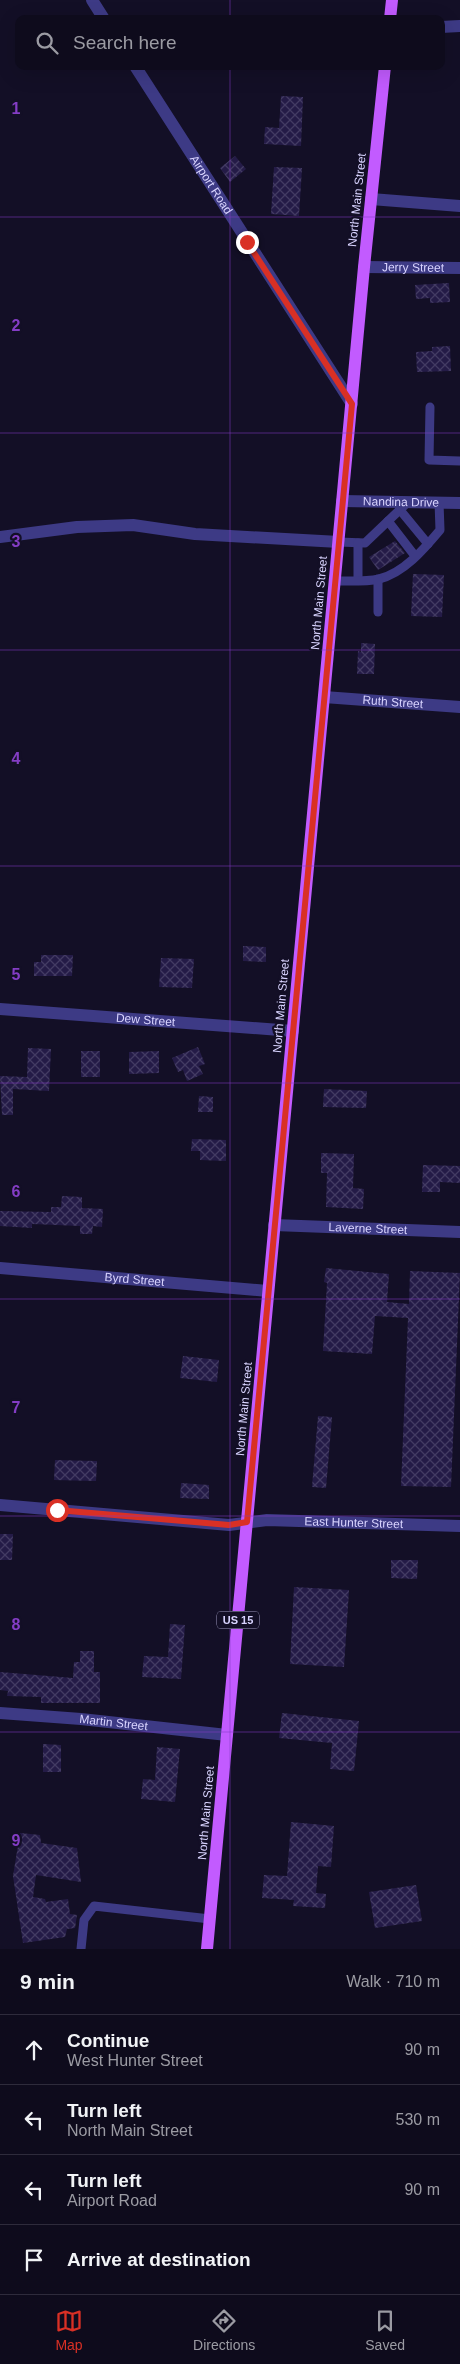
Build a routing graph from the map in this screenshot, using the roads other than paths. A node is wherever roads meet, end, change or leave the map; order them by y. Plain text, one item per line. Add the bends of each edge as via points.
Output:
1 (92, 0) edge
2 (392, 0) edge
3 (101, 15) edge
4 (390, 15) edge
5 (460, 26) edge
6 (445, 27) edge
7 (138, 70) edge
8 (385, 70) edge
9 (371, 199) junction
10 (460, 206) edge
11 (364, 267) junction
12 (460, 268) edge
13 (352, 404) junction
14 (430, 407) dead end
15 (460, 461) edge
16 (342, 501) junction
17 (440, 502) junction
18 (460, 503) edge
19 (404, 506) junction
20 (388, 521) junction
21 (0, 537) edge
22 (338, 542) junction
23 (358, 543) junction
24 (428, 544) junction
25 (415, 556) junction
26 (358, 580) junction
27 (378, 580) junction
28 (335, 581) junction
29 (378, 612) dead end
30 (324, 697) junction
31 (460, 707) edge
32 (0, 1009) edge
33 (293, 1031) junction
34 (274, 1225) junction
35 (460, 1232) edge
36 (0, 1268) edge
37 (268, 1291) junction
38 (0, 1505) edge
39 (247, 1522) junction
40 (460, 1526) edge
41 (0, 1713) edge
42 (227, 1735) junction
43 (210, 1919) junction
44 (81, 1949) edge
45 (207, 1949) edge

1 - 3 street
2 - 4 main road
5 - 6 street
7 - 13 street, Airport Road
8 - 9 main road, North Main Street / US 15
9 - 10 street
9 - 11 main road, North Main Street / US 15
11 - 12 street, Jerry Street
11 - 13 main road, North Main Street / US 15
13 - 16 main road, North Main Street / US 15
14 - 15 lane via 429,460
16 - 19 street, Nandina Drive
16 - 22 main road, North Main Street / US 15
17 - 18 street, Nandina Drive
17 - 19 street, Nandina Drive
17 - 24 lane via 440,530
19 - 20 lane
19 - 24 lane
20 - 23 lane via 365,543
20 - 25 lane
21 - 22 street via 78,527 133,525 233,537
22 - 23 lane
22 - 28 main road, North Main Street / US 15
23 - 26 lane
24 - 25 lane
25 - 27 lane via 394,573
26 - 27 lane
26 - 28 lane
27 - 29 lane
28 - 30 main road, North Main Street / US 15
30 - 31 street, Ruth Street
30 - 33 main road, North Main Street / US 15
32 - 33 street, Dew Street
33 - 34 main road, North Main Street / US 15
34 - 35 street, Laverne Street
34 - 37 main road, North Main Street / US 15
36 - 37 street, Byrd Street
37 - 39 main road, North Main Street / US 15
38 - 39 street, East Hunter Street via 229,1525
39 - 40 street, East Hunter Street
39 - 42 main road, North Main Street / US 15
41 - 42 street, Martin Street
42 - 43 main road, North Main Street / US 15
43 - 44 lane via 94,1906 84,1920
43 - 45 main road, North Main Street / US 15

